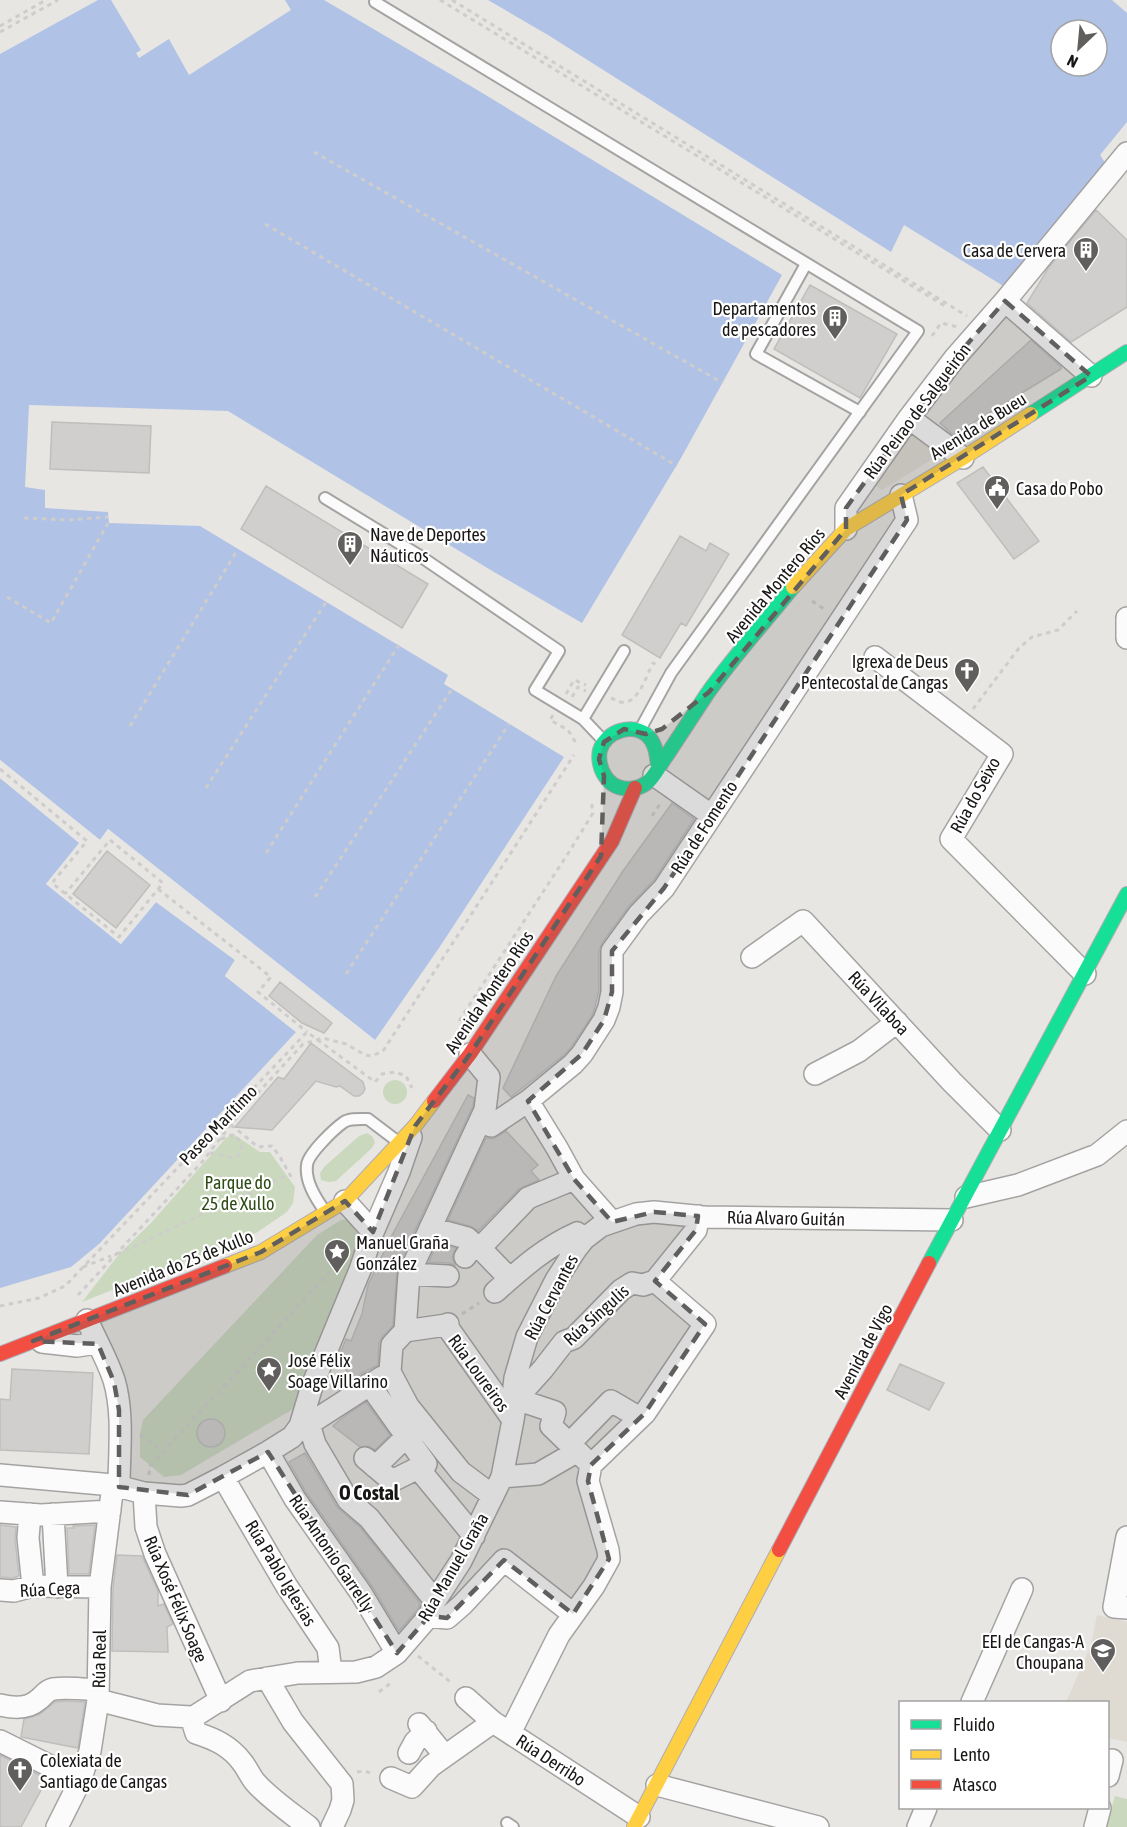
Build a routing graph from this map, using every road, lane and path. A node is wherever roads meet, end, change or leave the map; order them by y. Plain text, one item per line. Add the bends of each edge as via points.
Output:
1 (46, 0) edge
2 (58, 0) edge
3 (440, 0) edge
4 (452, 0) edge
5 (375, 2) dead end
6 (0, 26) edge
7 (0, 32) edge
8 (315, 152) dead end
9 (1127, 153) edge
10 (265, 224) dead end
11 (806, 264) junction
12 (1005, 301) junction
13 (1127, 352) edge
14 (1091, 376) junction
15 (723, 383) dead end
16 (860, 412) junction
17 (909, 418) junction
18 (963, 458) junction
19 (676, 466) dead end
20 (901, 495) junction
21 (326, 498) dead end
22 (24, 518) dead end
23 (108, 518) dead end
24 (108, 523) dead end
25 (846, 529) junction
26 (238, 549) dead end
27 (793, 587) junction
28 (7, 597) dead end
29 (326, 602) dead end
30 (1077, 610) dead end
31 (1127, 618) edge
32 (841, 620) junction
33 (1127, 638) edge
34 (399, 645) dead end
35 (624, 651) dead end
36 (875, 657) dead end
37 (671, 673) junction
38 (653, 676) dead end
39 (452, 688) dead end
40 (709, 692) junction
41 (598, 694) junction
42 (643, 695) dead end
43 (563, 706) junction
44 (583, 719) junction
45 (962, 723) junction
46 (509, 724) dead end
47 (130, 726) dead end
48 (576, 731) dead end
49 (642, 732) junction
50 (604, 742) junction
51 (0, 769) edge
52 (656, 771) junction
53 (604, 777) junction
54 (206, 788) dead end
55 (635, 788) junction
56 (604, 795) dead end
57 (590, 796) dead end
58 (711, 815) junction
59 (603, 827) dead end
60 (266, 853) dead end
61 (601, 856) junction
62 (158, 890) junction
63 (65, 894) junction
64 (1127, 894) edge
65 (315, 897) dead end
66 (752, 957) dead end
67 (346, 974) dead end
68 (1085, 974) junction
69 (897, 1022) junction
70 (456, 1026) dead end
71 (307, 1032) junction
72 (316, 1040) junction
73 (470, 1054) junction
74 (815, 1074) dead end
75 (528, 1101) junction
76 (433, 1105) junction
77 (224, 1119) junction
78 (480, 1122) junction
79 (231, 1125) junction
80 (415, 1126) junction
81 (1000, 1130) junction
82 (1127, 1131) edge
83 (219, 1141) junction
84 (400, 1143) junction
85 (208, 1154) junction
86 (290, 1174) junction
87 (574, 1179) junction
88 (294, 1183) dead end
89 (966, 1197) junction
90 (345, 1201) junction
91 (326, 1214) junction
92 (698, 1216) junction
93 (616, 1220) junction
94 (952, 1220) junction
95 (430, 1228) junction
96 (373, 1232) junction
97 (584, 1239) junction
98 (474, 1251) junction
99 (113, 1256) junction
100 (82, 1268) junction
101 (360, 1270) junction
102 (409, 1274) junction
103 (448, 1276) dead end
104 (655, 1281) junction
105 (503, 1285) junction
106 (74, 1299) dead end
107 (0, 1306) edge
108 (87, 1320) junction
109 (447, 1325) junction
110 (405, 1331) junction
111 (33, 1341) junction
112 (97, 1343) junction
113 (0, 1354) edge
114 (390, 1372) junction
115 (369, 1384) junction
116 (514, 1409) junction
117 (640, 1418) junction
118 (306, 1420) junction
119 (120, 1432) junction
120 (406, 1437) junction
121 (164, 1451) junction
122 (268, 1452) junction
123 (580, 1454) junction
124 (448, 1456) junction
125 (420, 1470) junction
126 (0, 1475) edge
127 (224, 1477) junction
128 (116, 1486) junction
129 (150, 1486) junction
130 (498, 1486) junction
131 (110, 1511) junction
132 (0, 1512) edge
133 (30, 1514) junction
134 (53, 1514) junction
135 (474, 1536) junction
136 (1127, 1537) edge
137 (33, 1586) junction
138 (57, 1587) junction
139 (100, 1587) junction
140 (1022, 1589) dead end
141 (0, 1590) edge
142 (1127, 1608) edge
143 (432, 1609) junction
144 (573, 1614) junction
145 (401, 1649) junction
146 (331, 1672) junction
147 (267, 1678) junction
148 (98, 1695) junction
149 (466, 1698) joint
150 (221, 1701) junction
151 (972, 1701) edge
152 (0, 1705) edge
153 (191, 1717) junction
154 (502, 1727) junction
155 (0, 1741) edge
156 (409, 1753) dead end
157 (445, 1756) junction
158 (391, 1778) joint
159 (80, 1780) junction
160 (340, 1782) junction
161 (657, 1785) junction
162 (926, 1809) edge
163 (1100, 1809) edge
164 (637, 1822) edge
165 (57, 1827) edge
166 (309, 1827) edge
167 (332, 1827) edge
168 (818, 1827) edge
169 (918, 1827) edge
170 (1095, 1827) edge

1 - 6 path
2 - 7 path
3 - 4 path via 966,316
5 - 11 lane
8 - 15 path
9 - 12 street, Rúa Peirao de Salgueirón
10 - 19 path
11 - 16 lane via 756,354
11 - 16 lane via 918,331
12 - 14 street
12 - 17 street, Rúa Peirao de Salgueirón
13 - 14 main road, Avenida de Bueu
14 - 18 main road, Avenida de Bueu
16 - 37 lane
17 - 18 street
17 - 25 street, Rúa Peirao de Salgueirón via 846,508
18 - 20 main road, Avenida de Bueu
20 - 25 main road, Avenida de Bueu
20 - 32 street, Rúa de Fomento via 907,520
21 - 43 lane via 420,556 559,651 535,690
22 - 23 path
24 - 28 path via 51,623
25 - 27 main road, Avenida Montero Ríos
26 - 47 path
27 - 32 path
27 - 40 main road, Avenida Montero Ríos
29 - 54 path
30 - 45 path via 1059,630 1032,637 1019,648
31 - 33 street
32 - 58 street, Rúa de Fomento
34 - 60 path
35 - 41 lane
36 - 45 street, Rúa do Seixo
37 - 41 path via 652,663 640,690 628,701
37 - 49 lane
38 - 42 path
39 - 65 path
40 - 49 main road via 667,725
40 - 52 main road
41 - 43 path via 578,687
41 - 43 path via 574,680
41 - 44 lane
43 - 44 lane
43 - 48 path via 559,718
43 - 72 path via 550,720 568,730 577,750 383,1051 365,1055 339,1041
44 - 50 lane
45 - 68 street, Rúa do Seixo via 1002,754 951,839
46 - 67 path
49 - 50 main road via 616,731
49 - 52 main road via 659,754
50 - 53 main road via 599,759
51 - 63 path via 87,842 52,883
52 - 55 main road via 649,781
52 - 58 street
53 - 55 main road via 623,789
53 - 56 main road
55 - 61 main road, Avenida Montero Ríos via 612,841
57 - 70 path via 593,813
58 - 75 street, Rúa de Fomento via 664,888 612,951 612,992 604,1020 573,1064
59 - 61 main road
61 - 73 main road, Avenida Montero Ríos
62 - 63 path via 119,937
62 - 63 path via 163,883 110,840
62 - 71 path via 271,977 258,992
64 - 68 main road, Avenida de Vigo
66 - 69 street, Rúa Vilaboa via 803,921
68 - 81 main road, Avenida de Vigo
69 - 74 street via 859,1051
69 - 81 street, Rúa Vilaboa
71 - 72 path
71 - 77 path, Paseo Marítimo
72 - 76 path via 375,1082 382,1074 395,1072 406,1076 413,1091
72 - 79 path via 303,1044
73 - 76 main road, Avenida Montero Ríos
73 - 78 street via 489,1077
75 - 78 street, Rúa de Fomento via 491,1126
75 - 87 street
76 - 80 main road, Avenida Montero Ríos
77 - 79 path
77 - 100 path, Paseo Marítimo
78 - 95 street
79 - 83 path
79 - 86 path via 258,1147 272,1146
80 - 84 main road, Avenida Montero Ríos
80 - 96 street
81 - 89 main road, Avenida de Vigo
82 - 89 street via 1097,1155 1018,1185
83 - 85 path
83 - 85 path via 235,1135 242,1144 238,1155 228,1158
84 - 90 main road, Avenida do 25 de Xullo
84 - 91 lane via 368,1119 357,1119 345,1121 311,1153 308,1178
85 - 99 path
86 - 88 path
86 - 99 path
87 - 93 street
87 - 98 street via 528,1198
89 - 94 main road, Avenida de Vigo
90 - 91 main road, Avenida do 25 de Xullo
90 - 96 street
91 - 108 main road, Avenida do 25 de Xullo via 261,1252
92 - 93 street, Rúa Alvaro Guitán via 654,1212
92 - 94 street, Rúa Alvaro Guitán
92 - 104 street, Rúa Síngulis via 696,1230
93 - 97 street, Rúa Cervantes
94 - 161 main road, Avenida de Vigo
95 - 98 street via 467,1238
95 - 102 street
96 - 101 street
97 - 105 street via 577,1233 564,1239 538,1254
97 - 116 street, Rúa Cervantes via 556,1280 527,1337 515,1378
98 - 105 street
99 - 100 path
99 - 106 path
100 - 107 path, Paseo Marítimo via 65,1286 39,1298
101 - 118 street via 312,1386
101 - 121 path via 340,1261
102 - 103 street
102 - 110 street
104 - 116 street, Rúa Síngulis via 632,1283 621,1290 574,1338 564,1342
104 - 117 street via 705,1324
105 - 109 path
108 - 111 main road, Avenida do 25 de Xullo
108 - 112 street, Rúa Real
109 - 110 street
109 - 116 street, Rúa Loureiros
110 - 114 street via 392,1345
111 - 112 street via 77,1346
111 - 113 main road, Avenida do 25 de Xullo
112 - 119 street, Rúa Real via 114,1382
114 - 115 street
114 - 124 street via 408,1406
115 - 118 street
115 - 120 street
116 - 123 street via 555,1412 551,1426
116 - 130 street, Rúa Manuel Graña
117 - 123 street
117 - 123 street via 611,1401
118 - 122 street via 292,1437
118 - 143 street via 315,1444 348,1500 369,1518
119 - 121 path via 140,1434
119 - 128 street, Rúa Real
120 - 125 street via 426,1464
120 - 125 street via 370,1462 392,1481
121 - 129 path via 150,1466
122 - 127 street
122 - 145 street, Rúa Antonio Garrelly via 295,1499
123 - 130 street
123 - 144 street via 609,1559
124 - 125 street
124 - 130 street via 461,1472
125 - 135 street
126 - 128 street
127 - 129 street via 181,1496
127 - 146 street, Rúa Pablo Iglesias via 286,1585 328,1648
128 - 129 street
128 - 131 street, Rúa Real
129 - 150 street, Rúa Xosé Félix Soage via 146,1527
130 - 135 street, Rúa Manuel Graña
131 - 134 street
131 - 139 street, Rúa Real
132 - 133 street
133 - 134 street
133 - 137 street
134 - 138 street
135 - 143 street, Rúa Manuel Graña
136 - 142 street via 1114,1606
137 - 138 street, Rúa Cega
137 - 141 street, Rúa Cega
138 - 139 street, Rúa Cega
139 - 148 street, Rúa Real
140 - 151 street
143 - 144 street via 447,1618 504,1560
143 - 145 street, Rúa Manuel Graña
144 - 154 street
145 - 146 street, Rúa Manuel Graña via 376,1667
145 - 149 path via 448,1678
146 - 147 street, Rúa Manuel Graña
147 - 150 street, Rúa Manuel Graña via 250,1681
147 - 160 street via 293,1722
148 - 152 street via 52,1689 29,1705
148 - 153 street via 157,1714
148 - 159 street, Rúa Real via 90,1751
149 - 154 street, Rúa Derribo
150 - 153 street, Rúa Manuel Graña
153 - 166 street via 196,1733 228,1747 267,1794
154 - 157 street
154 - 164 street, Rúa Derribo
155 - 159 street
156 - 157 street via 422,1727
157 - 158 street via 412,1787
158 - 160 path via 364,1771
159 - 165 street, Rúa Real
160 - 167 street via 343,1800
161 - 164 main road, Avenida de Vigo
161 - 168 street
162 - 169 street
163 - 170 street

